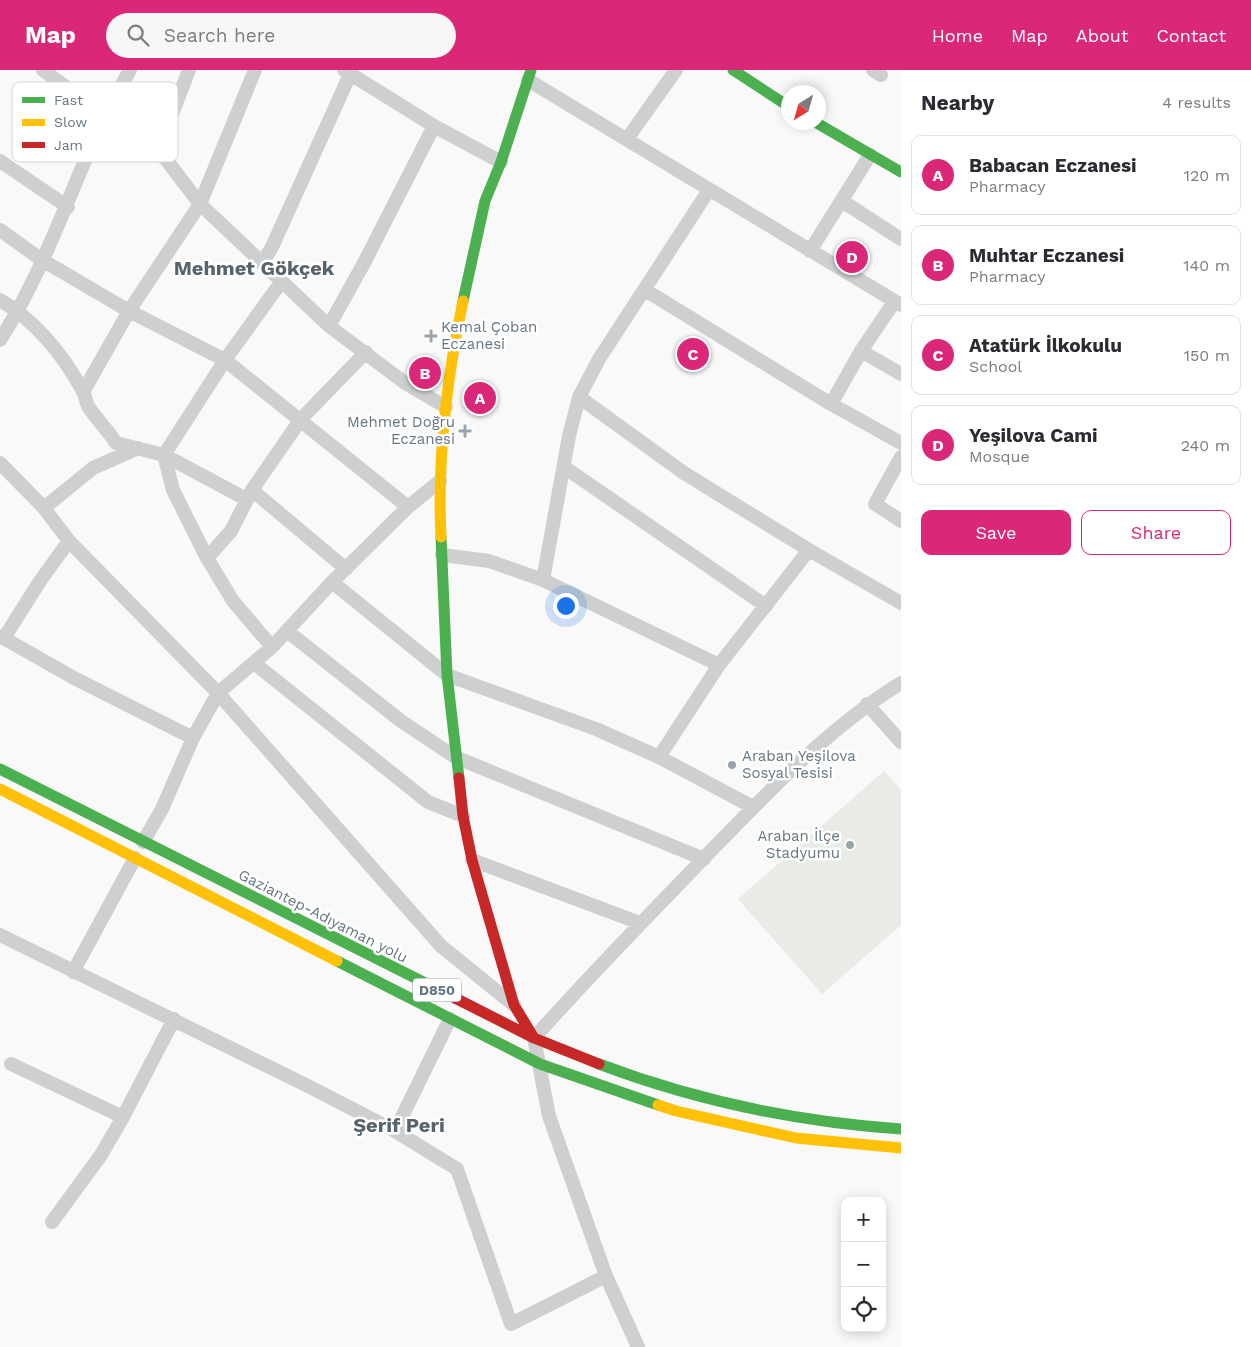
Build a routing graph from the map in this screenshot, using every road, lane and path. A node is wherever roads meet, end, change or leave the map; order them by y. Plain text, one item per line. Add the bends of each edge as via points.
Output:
1 (43, 70) edge
2 (130, 70) edge
3 (189, 70) edge
4 (255, 70) edge
5 (676, 70) edge
6 (733, 70) edge
7 (349, 71) edge
8 (529, 75) edge
9 (57, 82) edge
10 (124, 82) edge
11 (178, 99) edge
12 (781, 101) edge
13 (434, 126) junction
14 (826, 128) edge
15 (627, 139) junction
16 (870, 154) junction
17 (0, 161) edge
18 (86, 162) edge
19 (167, 162) edge
20 (501, 162) junction
21 (901, 172) edge
22 (709, 190) junction
23 (842, 201) junction
24 (200, 204) junction
25 (68, 206) junction
26 (0, 230) edge
27 (901, 239) edge
28 (810, 251) junction
29 (42, 260) junction
30 (262, 263) junction
31 (282, 281) junction
32 (644, 290) junction
33 (0, 300) edge
34 (898, 304) edge
35 (19, 311) junction
36 (129, 311) junction
37 (329, 326) junction
38 (0, 340) edge
39 (861, 351) junction
40 (366, 352) junction
41 (225, 360) junction
42 (901, 374) edge
43 (83, 392) junction
44 (579, 397) junction
45 (831, 404) junction
46 (446, 407) junction
47 (301, 420) junction
48 (901, 443) edge
49 (138, 448) junction
50 (164, 454) junction
51 (901, 457) edge
52 (0, 463) edge
53 (564, 467) junction
54 (440, 481) junction
55 (249, 494) junction
56 (408, 507) junction
57 (44, 508) junction
58 (901, 521) edge
59 (69, 541) junction
60 (809, 550) junction
61 (442, 555) junction
62 (207, 558) junction
63 (346, 569) junction
64 (542, 580) junction
65 (332, 582) junction
66 (901, 603) edge
67 (766, 606) junction
68 (287, 631) junction
69 (2, 637) edge
70 (272, 647) junction
71 (254, 663) junction
72 (719, 665) junction
73 (448, 675) junction
74 (901, 683) edge
75 (218, 693) junction
76 (867, 704) junction
77 (193, 738) junction
78 (901, 742) edge
79 (455, 757) junction
80 (659, 757) junction
81 (0, 769) edge
82 (0, 788) edge
83 (753, 807) junction
84 (463, 816) junction
85 (144, 842) junction
86 (135, 858) junction
87 (704, 859) junction
88 (472, 860) junction
89 (640, 923) junction
90 (0, 935) edge
91 (73, 972) junction
92 (514, 1005) junction
93 (174, 1019) junction
94 (450, 1019) junction
95 (534, 1038) junction
96 (10, 1064) dead end
97 (540, 1064) junction
98 (123, 1118) junction
99 (901, 1129) edge
100 (395, 1131) junction
101 (901, 1148) edge
102 (52, 1222) dead end
103 (606, 1276) junction
104 (638, 1347) edge

1 - 9 street
2 - 10 street
3 - 11 street
4 - 24 street
5 - 15 street
6 - 12 main road
7 - 13 street
7 - 30 street via 272,247
8 - 15 street
8 - 20 main road
13 - 20 street
13 - 37 street
14 - 16 main road
15 - 22 street
16 - 21 main road
16 - 23 street
17 - 25 street
18 - 25 street
19 - 24 street
20 - 46 main road via 486,201 464,297 452,354
22 - 28 street
22 - 32 street
23 - 27 street
23 - 28 street
24 - 30 street
24 - 36 street
25 - 29 street
26 - 29 street
28 - 34 street
29 - 35 street
29 - 36 street
30 - 31 street
31 - 37 street
31 - 41 street
32 - 44 street via 599,359
32 - 45 street
33 - 35 street
34 - 39 street
35 - 38 street
35 - 43 street via 40,329
36 - 41 street
36 - 43 street
37 - 40 street
39 - 42 street
39 - 45 street
40 - 46 street via 405,383
40 - 47 street
41 - 47 street
41 - 50 street
43 - 49 street via 88,406 116,443
44 - 53 street
44 - 60 street via 684,473
45 - 48 street
46 - 54 main road
47 - 55 street
47 - 56 street
49 - 50 street
49 - 57 street via 93,468
50 - 55 street
50 - 62 street via 173,490
51 - 58 street via 875,504
52 - 57 street
53 - 64 street
53 - 67 street
54 - 56 street
54 - 61 main road
55 - 62 street via 231,531
55 - 63 street
56 - 63 street
57 - 59 street
59 - 69 street
59 - 75 street
60 - 66 street
60 - 67 street
61 - 64 street via 489,561
61 - 73 main road
62 - 70 street via 233,601
63 - 65 street
64 - 72 street
65 - 68 street
65 - 73 street
67 - 72 street
68 - 70 street
68 - 79 street via 401,721
69 - 77 street via 74,678
70 - 71 street
71 - 75 street
71 - 84 street via 428,802
72 - 80 street
73 - 79 main road
73 - 80 street via 596,729
74 - 76 street
75 - 77 street
75 - 92 street via 441,946
76 - 78 street
76 - 83 street
77 - 85 street
79 - 84 main road
79 - 87 street
80 - 83 street
81 - 85 main road, Gaziantep-Adıyaman yolu / D850
82 - 86 main road, D850
83 - 87 street
84 - 88 main road
85 - 95 main road, Gaziantep-Adıyaman yolu / D850
86 - 91 street
86 - 94 main road, D850
87 - 89 street
88 - 89 street
88 - 92 main road
89 - 95 street
90 - 91 street
91 - 93 street
92 - 95 main road
93 - 98 street
93 - 100 street
94 - 97 main road, D850
94 - 100 street
95 - 97 street
95 - 99 main road, Gaziantep-Adıyaman yolu / D850 via 589,1062 683,1094 802,1119 860,1128
96 - 98 street
97 - 101 main road, D850 via 676,1111 735,1126 796,1138
97 - 103 street via 549,1116
98 - 102 street via 101,1155
100 - 103 street via 457,1169 511,1324
103 - 104 street

